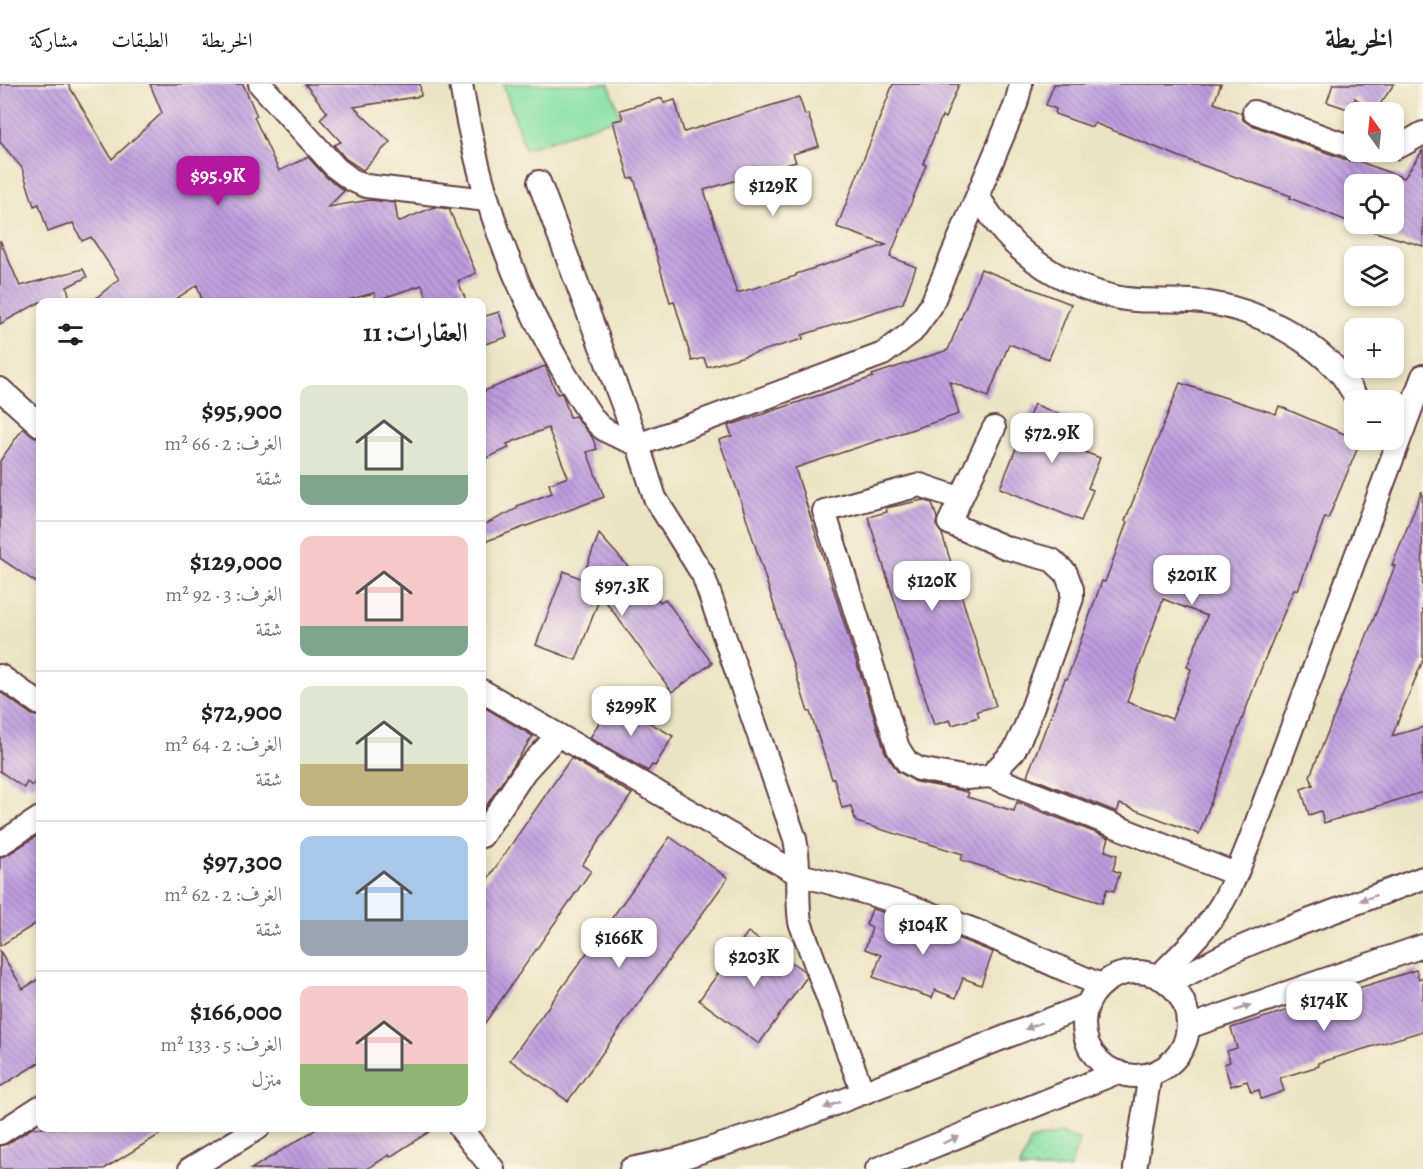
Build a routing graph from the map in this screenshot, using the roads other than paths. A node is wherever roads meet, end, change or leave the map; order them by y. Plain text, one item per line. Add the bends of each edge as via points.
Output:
1 (260, 84) edge
2 (461, 84) edge
3 (1021, 84) edge
4 (1254, 112) dead end
5 (1423, 133) edge
6 (1344, 144) edge
7 (1404, 144) edge
8 (539, 182) dead end
9 (978, 197) junction
10 (487, 200) junction
11 (1423, 376) edge
12 (1352, 390) edge
13 (1, 393) edge
14 (1404, 414) edge
15 (36, 421) edge
16 (994, 428) dead end
17 (638, 445) junction
18 (1386, 450) edge
19 (959, 498) junction
20 (0, 676) edge
21 (486, 693) edge
22 (36, 702) edge
23 (558, 735) junction
24 (990, 776) junction
25 (36, 821) edge
26 (486, 827) edge
27 (0, 844) edge
28 (1235, 874) junction
29 (800, 875) junction
30 (1423, 878) edge
31 (1423, 946) edge
32 (1164, 980) junction
33 (1101, 985) junction
34 (1087, 1005) junction
35 (1188, 1027) junction
36 (1118, 1072) junction
37 (1150, 1074) junction
38 (862, 1093) junction
39 (36, 1110) edge
40 (251, 1132) edge
41 (463, 1132) edge
42 (0, 1133) edge
43 (190, 1169) edge
44 (493, 1169) edge
45 (631, 1169) edge
46 (877, 1169) edge
47 (1135, 1169) edge

1 - 10 street via 336,168 352,180 366,186
2 - 10 street
3 - 9 street
4 - 6 street
5 - 7 street
8 - 17 street
9 - 12 street via 1005,235 1026,254 1070,282 1138,302 1194,301 1248,313 1275,324 1322,355
9 - 17 street via 932,306 900,343 883,354
10 - 17 street via 525,300 572,386 600,427
11 - 14 street
13 - 15 street
16 - 19 street
17 - 29 street via 655,498 703,575 795,839
18 - 28 street
19 - 24 street via 949,524 1008,548 1052,560 1066,573 1072,589 1025,728 1014,751
19 - 24 street via 920,485 824,511 898,748 907,762 919,769 967,778
20 - 22 street
21 - 23 street
23 - 26 street via 525,771
23 - 29 street
24 - 28 street
25 - 27 street
28 - 32 street via 1215,914
29 - 33 street via 856,889 967,927
29 - 38 street via 800,922
30 -> 32 street
35 -> 31 street
32 - 33 street via 1135,972
32 - 35 street via 1184,1003
33 - 34 street
34 - 36 street via 1084,1028 1091,1050 1098,1060
34 -> 38 street
35 - 37 street via 1176,1056
36 - 37 street
46 -> 36 street
37 - 47 street
38 -> 45 street via 678,1160
39 - 42 street
40 - 43 street
41 - 44 street

